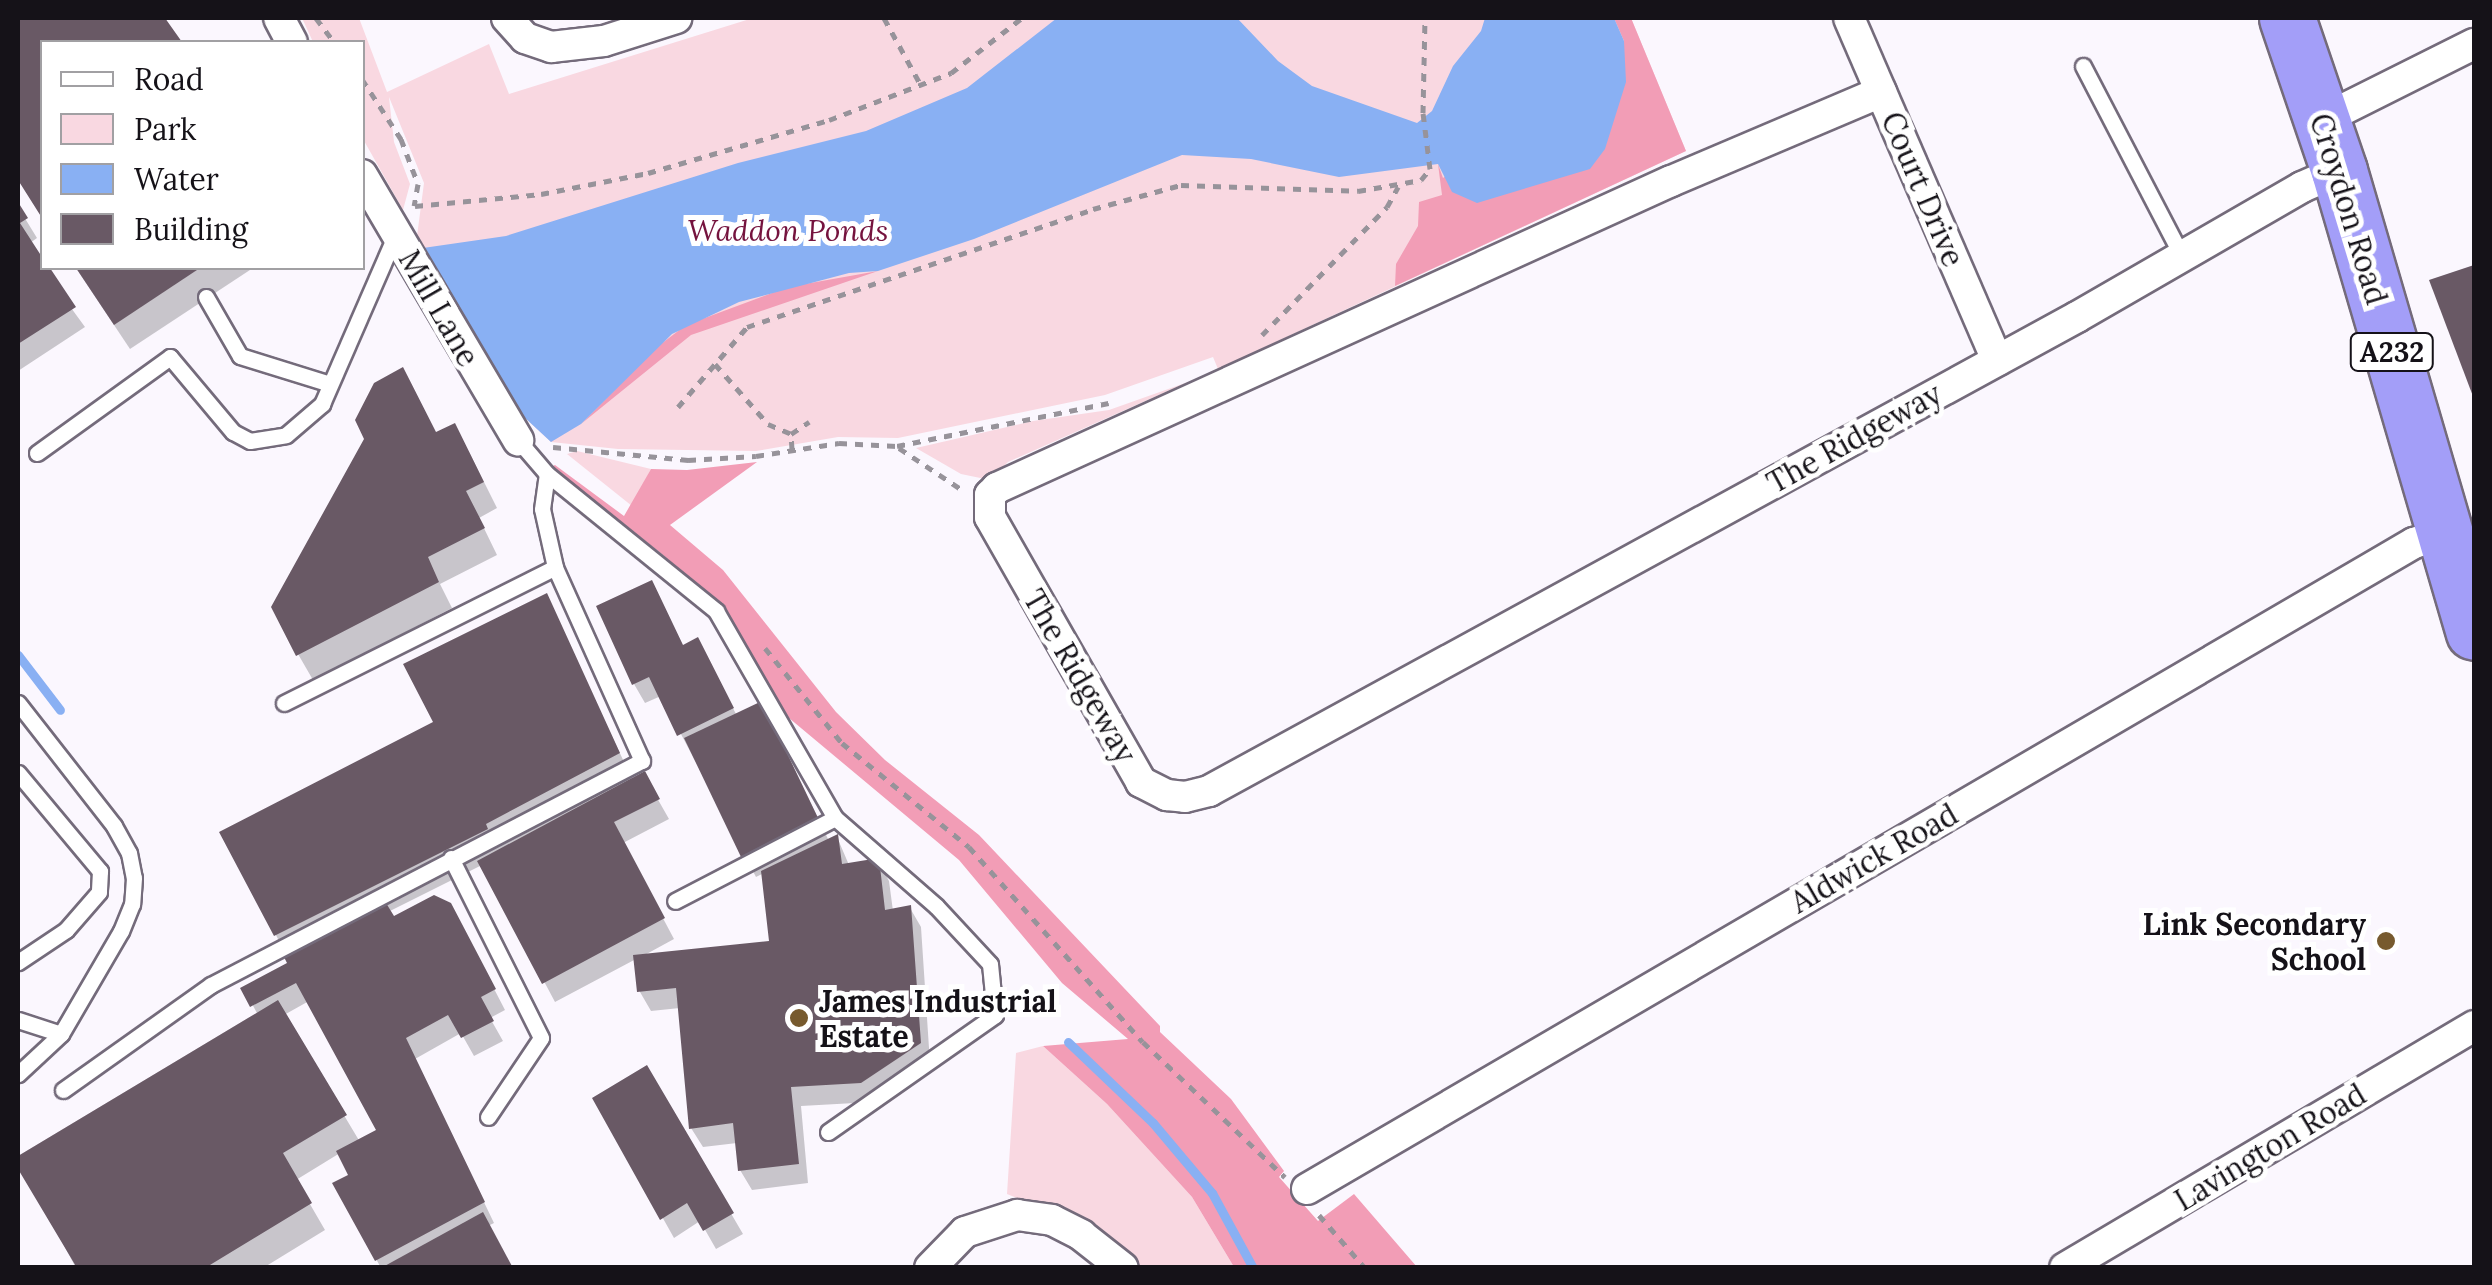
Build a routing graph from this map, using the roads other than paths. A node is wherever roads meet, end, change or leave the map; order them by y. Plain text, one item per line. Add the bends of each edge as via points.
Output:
1 (279, 18) edge
2 (676, 18) edge
3 (1849, 18) edge
4 (2287, 18) edge
5 (516, 28) edge
6 (291, 40) edge
7 (2474, 44) edge
8 (2083, 66) dead end
9 (1881, 92) junction
10 (2322, 120) junction
11 (2339, 171) junction
12 (365, 181) edge
13 (396, 234) junction
14 (2182, 258) junction
15 (206, 297) dead end
16 (1997, 360) junction
17 (330, 384) junction
18 (518, 440) joint
19 (37, 453) dead end
20 (546, 474) junction
21 (2444, 533) junction
22 (555, 567) junction
23 (2474, 632) edge
24 (18, 703) edge
25 (284, 703) dead end
26 (18, 773) edge
27 (836, 818) junction
28 (451, 858) junction
29 (675, 902) dead end
30 (18, 962) edge
31 (18, 1020) edge
32 (2474, 1026) edge
33 (61, 1034) junction
34 (18, 1074) edge
35 (63, 1090) dead end
36 (488, 1118) dead end
37 (828, 1132) dead end
38 (1302, 1192) road end
39 (930, 1268) edge
40 (1123, 1268) edge
41 (2065, 1268) edge

1 - 6 street
2 - 5 street via 604,40 551,47
3 - 9 street, Court Drive
4 - 10 highway, Croydon Road / A232
7 - 10 street
8 - 14 lane
9 - 16 street, Court Drive
9 - 16 street, The Ridgeway via 1671,180 1014,478 990,495 990,517 1141,782 1167,795 1198,796
10 - 11 highway, Croydon Road / A232
11 - 14 street, The Ridgeway
11 - 21 highway, Croydon Road / A232
12 - 13 street, Mill Lane
13 - 17 lane
13 - 18 street, Mill Lane
14 - 16 street, The Ridgeway
15 - 17 lane via 240,356
17 - 19 lane via 304,424 276,439 250,441 218,419 170,358
18 - 20 lane
20 - 22 lane via 542,509
20 - 27 lane via 716,611
21 - 23 highway, Croydon Road / A232
21 - 38 street, Aldwick Road via 2414,543
22 - 25 lane
22 - 28 lane via 642,760
24 - 33 lane via 114,826 134,878 121,932
26 - 30 lane via 100,871 99,892 66,930
27 - 29 lane
27 - 37 lane via 990,964 995,1015
28 - 35 lane via 212,985
28 - 36 lane via 541,1038
31 - 33 lane
32 - 41 street, Lavington Road
33 - 34 lane
39 - 40 street via 964,1232 1018,1215 1052,1220

